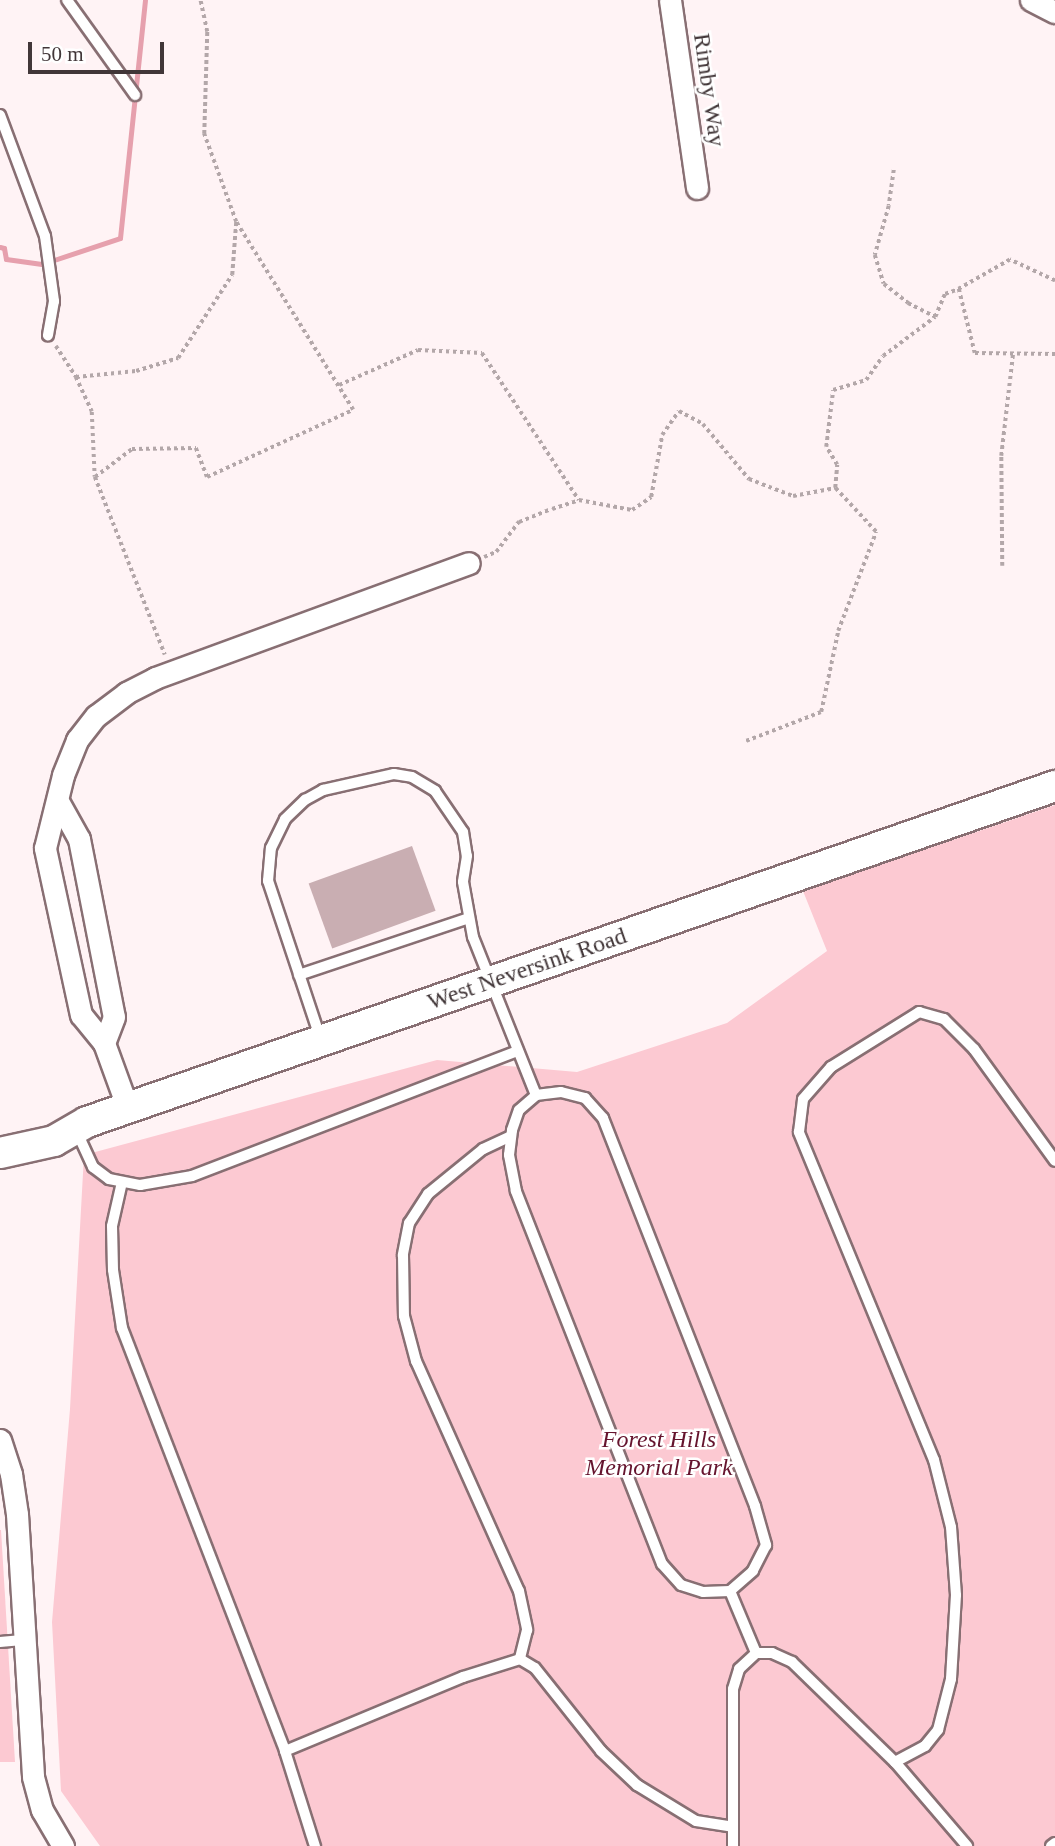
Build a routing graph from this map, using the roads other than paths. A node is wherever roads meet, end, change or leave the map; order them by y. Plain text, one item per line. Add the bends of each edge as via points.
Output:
1 (67, 0) edge
2 (670, 0) edge
3 (1031, 0) edge
4 (1055, 12) edge
5 (135, 94) dead end
6 (0, 116) edge
7 (697, 188) dead end
8 (48, 335) road end
9 (469, 564) road end
10 (1055, 786) edge
11 (59, 803) junction
12 (469, 918) junction
13 (299, 975) junction
14 (490, 982) junction
15 (321, 1041) junction
16 (104, 1043) junction
17 (518, 1051) junction
18 (536, 1095) junction
19 (128, 1109) junction
20 (75, 1129) junction
21 (511, 1136) junction
22 (0, 1153) edge
23 (1055, 1161) edge
24 (122, 1182) junction
25 (0, 1440) edge
26 (730, 1591) junction
27 (24, 1640) junction
28 (0, 1642) edge
29 (756, 1653) junction
30 (520, 1659) junction
31 (285, 1751) junction
32 (895, 1762) junction
33 (733, 1827) junction
34 (1055, 1843) edge
35 (63, 1846) edge
36 (315, 1846) edge
37 (733, 1846) edge
38 (967, 1846) edge
39 (1051, 1846) edge

1 - 5 lane
2 - 7 street, Rimby Way
3 - 4 street
6 - 8 lane via 44,236 54,301
9 - 11 street via 155,678 126,693 96,716 77,740 63,775
10 - 14 street, West Neversink Road
11 - 16 street via 79,839 114,1017
11 - 16 street via 45,848 80,1015
12 - 13 lane
12 - 13 lane via 463,883 467,856 463,832 435,791 412,777 394,774 323,790 285,819 271,848 268,881
12 - 14 lane
13 - 15 lane
14 - 15 street, West Neversink Road
14 - 17 lane
15 - 19 street, West Neversink Road
16 - 19 street
17 - 18 lane
17 - 24 lane via 191,1176 140,1185
18 - 21 lane via 519,1110
18 - 26 lane via 561,1091 585,1098 603,1118 624,1170 755,1506 766,1545 753,1570
19 - 20 street, West Neversink Road
20 - 22 street, West Neversink Road via 54,1141
20 - 24 lane via 93,1167 109,1180
21 - 26 lane via 509,1155 516,1191 662,1564 681,1585 703,1592
21 - 30 lane via 483,1149 428,1194 409,1223 403,1267 404,1316 416,1361 519,1591 527,1630
23 - 32 lane via 974,1049 944,1019 919,1012 831,1067 803,1099 799,1132 934,1461 951,1527 956,1595 951,1679 938,1730 925,1746
24 - 31 lane via 112,1226 122,1328
25 - 27 street via 17,1514
26 - 29 lane
27 - 28 lane
27 - 35 street via 36,1791 47,1822
29 - 32 lane via 772,1653 792,1662
29 - 33 lane via 739,1669 733,1689
30 - 31 lane via 463,1677
30 - 33 lane via 535,1668 601,1751 637,1785 696,1821
31 - 36 lane
32 - 38 lane
33 - 37 lane
34 - 39 lane

